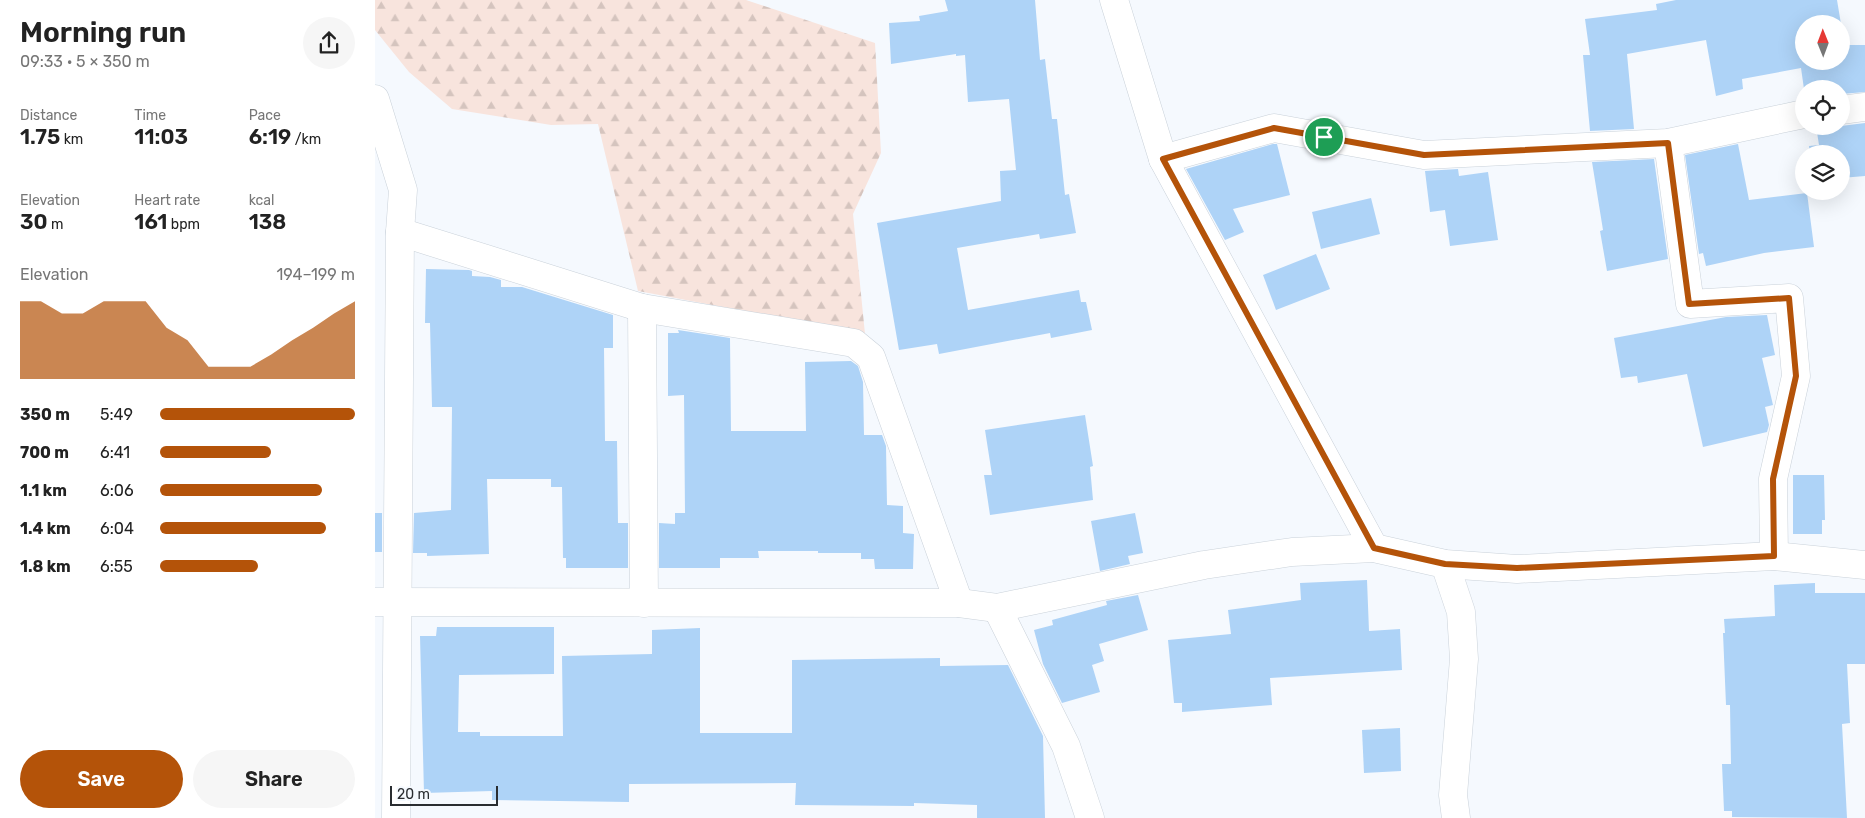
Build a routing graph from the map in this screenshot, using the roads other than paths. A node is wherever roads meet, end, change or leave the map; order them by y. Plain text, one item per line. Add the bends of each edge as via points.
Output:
1 (1113, 0) edge
2 (376, 107) edge
3 (1865, 107) edge
4 (1850, 109) edge
5 (1795, 116) edge
6 (1668, 143) junction
7 (1163, 159) junction
8 (400, 232) junction
9 (642, 308) junction
10 (1374, 548) junction
11 (1774, 556) junction
12 (1445, 564) junction
13 (1865, 565) edge
14 (386, 602) edge
15 (644, 603) junction
16 (959, 604) junction
17 (997, 608) junction
18 (396, 818) edge
19 (1090, 818) edge
20 (1456, 818) edge

1 - 7 street
2 - 8 street via 403,190
3 - 4 street
5 - 6 street
6 - 7 street via 1424,155 1274,128
6 - 11 street via 1689,304 1789,298 1796,376 1773,479
7 - 10 street
8 - 9 street
8 - 14 street
9 - 15 street
9 - 16 street via 854,343 871,357
10 - 12 street
10 - 17 street via 1292,552 1204,565
11 - 12 street via 1517,568
11 - 13 street
12 - 20 street via 1461,612 1464,659 1453,795
14 - 15 street
14 - 18 street
15 - 16 street
16 - 17 street
17 - 19 street via 1066,746

